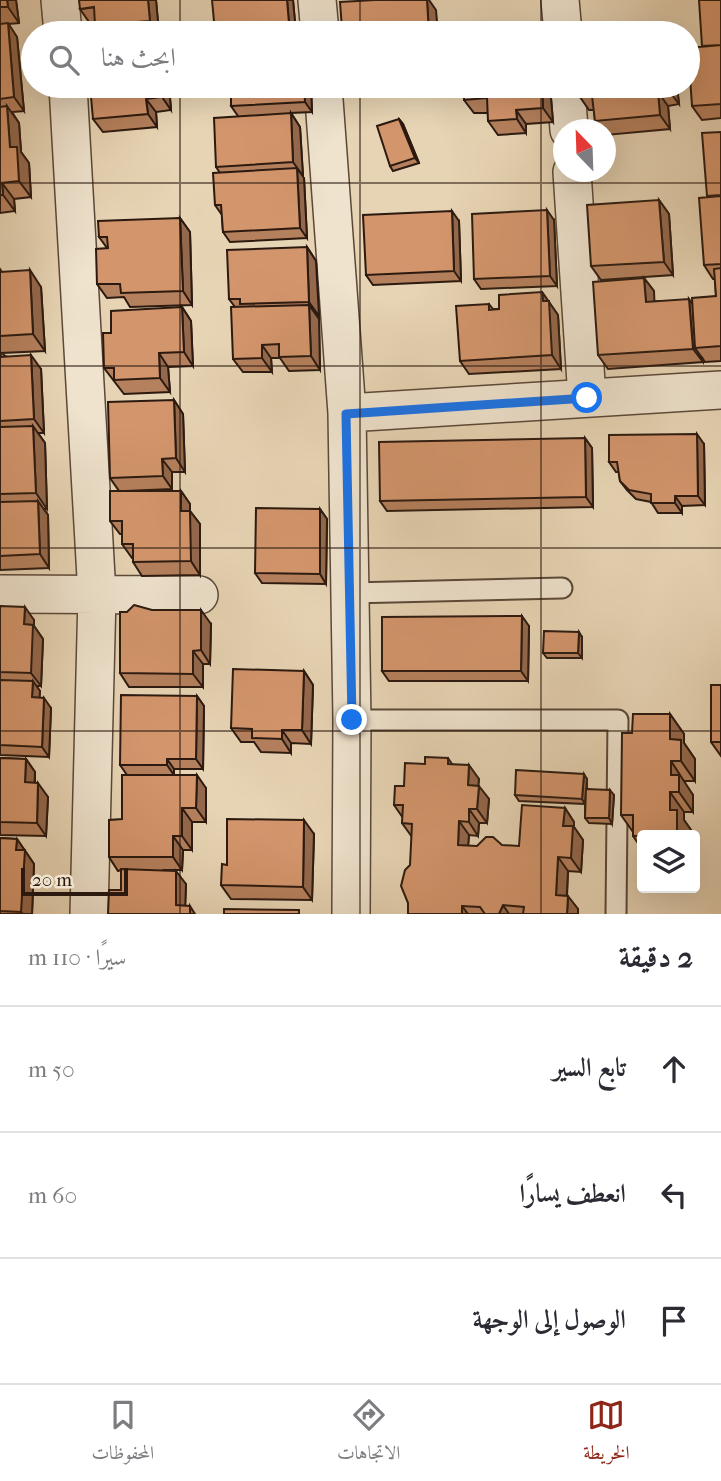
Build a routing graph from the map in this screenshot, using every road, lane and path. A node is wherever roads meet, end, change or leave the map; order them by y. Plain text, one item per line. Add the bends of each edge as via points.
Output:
1 (60, 0) edge
2 (317, 0) edge
3 (560, 0) edge
4 (62, 21) edge
5 (319, 21) edge
6 (562, 21) edge
7 (69, 98) edge
8 (324, 98) edge
9 (567, 98) edge
10 (568, 119) edge
11 (573, 182) edge
12 (721, 390) edge
13 (587, 398) junction
14 (346, 414) junction
15 (562, 588) dead end
16 (350, 593) junction
17 (0, 594) edge
18 (97, 595) junction
19 (199, 595) dead end
20 (352, 720) junction
21 (89, 914) edge
22 (351, 914) edge
23 (615, 914) edge

1 - 4 street
2 - 5 street
3 - 6 street
7 - 18 street
8 - 14 street
9 - 10 street
11 - 13 street
12 - 13 street
13 - 14 street
14 - 16 street
15 - 16 lane
16 - 20 street
17 - 18 street
18 - 19 street
18 - 21 street
20 - 22 street
20 - 23 lane via 618,720

